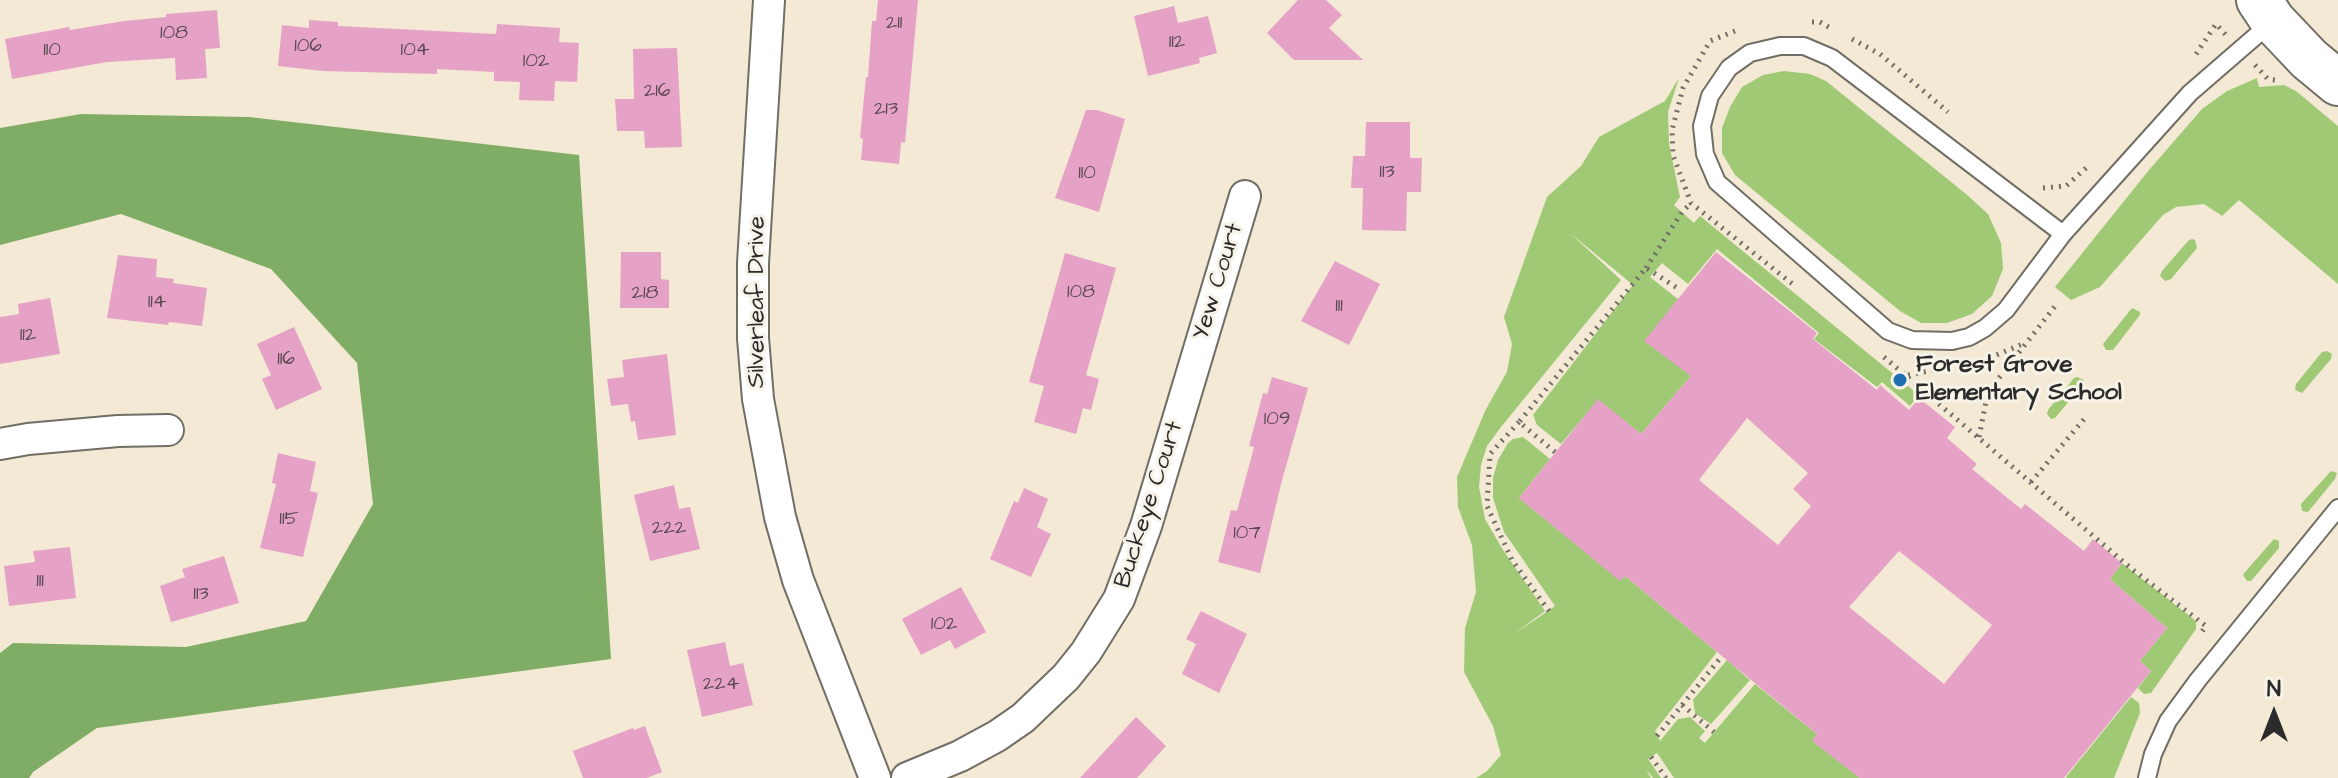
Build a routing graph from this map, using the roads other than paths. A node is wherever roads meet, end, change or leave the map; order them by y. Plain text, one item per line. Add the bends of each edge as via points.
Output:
1 (769, 0) edge
2 (2266, 11) edge
3 (2338, 83) edge
4 (1245, 196) dead end
5 (2063, 234) junction
6 (1193, 368) joint
7 (168, 430) dead end
8 (0, 444) edge
9 (2338, 508) edge
10 (875, 778) edge
11 (907, 778) edge
12 (2147, 778) edge

1 - 10 street, Silverleaf Drive via 753,263 758,399 798,580
2 - 3 street
2 - 5 lane via 2240,49 2190,93
4 - 6 street, Yew Court
5 - 5 lane via 1832,58 1804,46 1750,53 1729,68 1710,96 1702,126 1705,154 1717,182 1888,331 1932,342 1969,337 2006,310
6 - 11 street, Buckeye Court via 1119,599 1086,652 1045,700 997,736
7 - 8 street
9 - 12 lane via 2168,721

